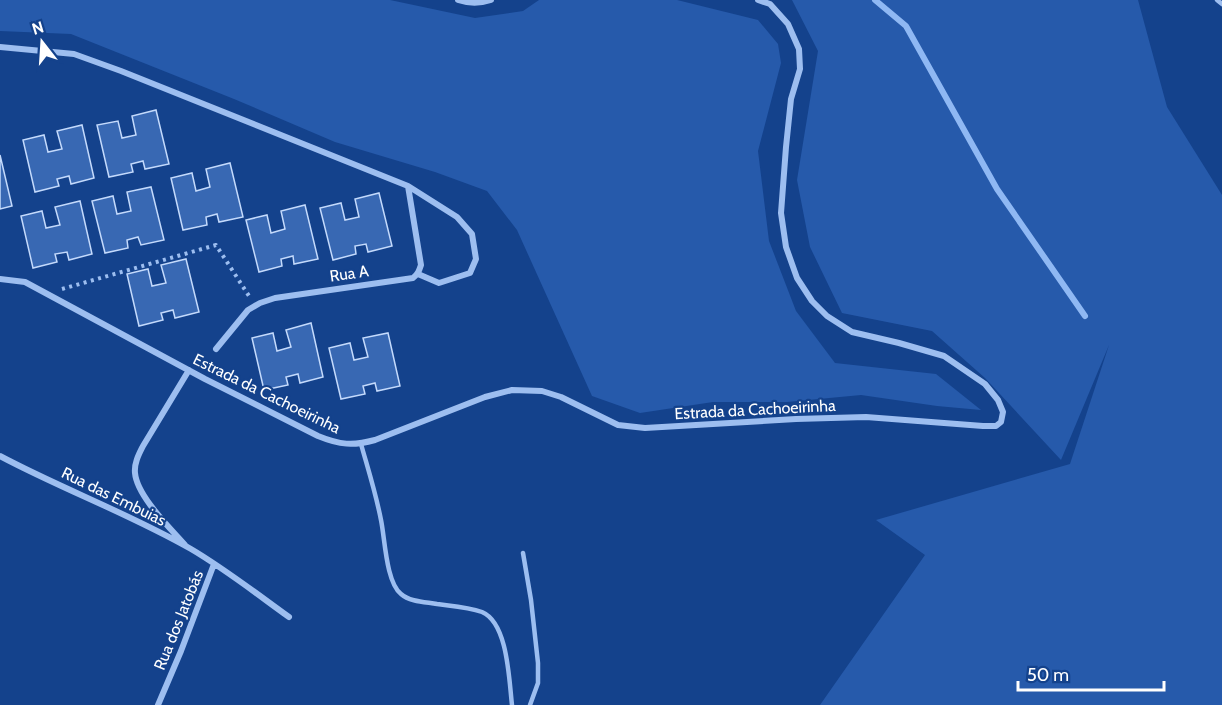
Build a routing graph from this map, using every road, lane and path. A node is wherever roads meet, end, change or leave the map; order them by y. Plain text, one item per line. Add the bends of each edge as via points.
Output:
1 (458, 0) edge
2 (491, 0) edge
3 (758, 0) edge
4 (1217, 0) edge
5 (1222, 4) edge
6 (0, 47) edge
7 (408, 186) junction
8 (418, 274) junction
9 (0, 279) edge
10 (47, 293) junction
11 (255, 305) junction
12 (216, 349) dead end
13 (189, 370) junction
14 (361, 444) junction
15 (0, 456) edge
16 (188, 548) junction
17 (523, 553) dead end
18 (214, 564) junction
19 (289, 617) dead end
20 (158, 705) edge
21 (512, 705) edge
22 (530, 705) edge

1 - 2 street via 474,4
3 - 14 street, Estrada da Cachoeirinha via 770,4 788,24 799,49 800,69 791,99 781,213 786,247 797,278 827,316 852,332 944,356 985,384 998,400 1003,412 1001,422 983,426 866,417 645,428 618,426 542,391 512,390
4 - 5 lane
6 - 7 street via 74,54
7 - 8 street via 421,265
7 - 8 street via 458,217 472,234 476,259 470,273 439,283
8 - 11 street, Rua A via 413,278 275,298
9 - 10 street, Estrada da Cachoeirinha via 25,282
10 - 11 path via 216,245
10 - 13 street, Estrada da Cachoeirinha
11 - 12 street
13 - 14 street, Estrada da Cachoeirinha via 331,442
13 - 16 street via 136,459 135,472 146,498
14 - 21 lane via 395,586 411,599 472,609 495,622 504,647
15 - 16 street, Rua das Embuias
16 - 18 street, Rua das Embuias
17 - 22 lane via 538,663 538,683
18 - 19 street, Rua dos Jatobás
18 - 20 street, Rua dos Jatobás

